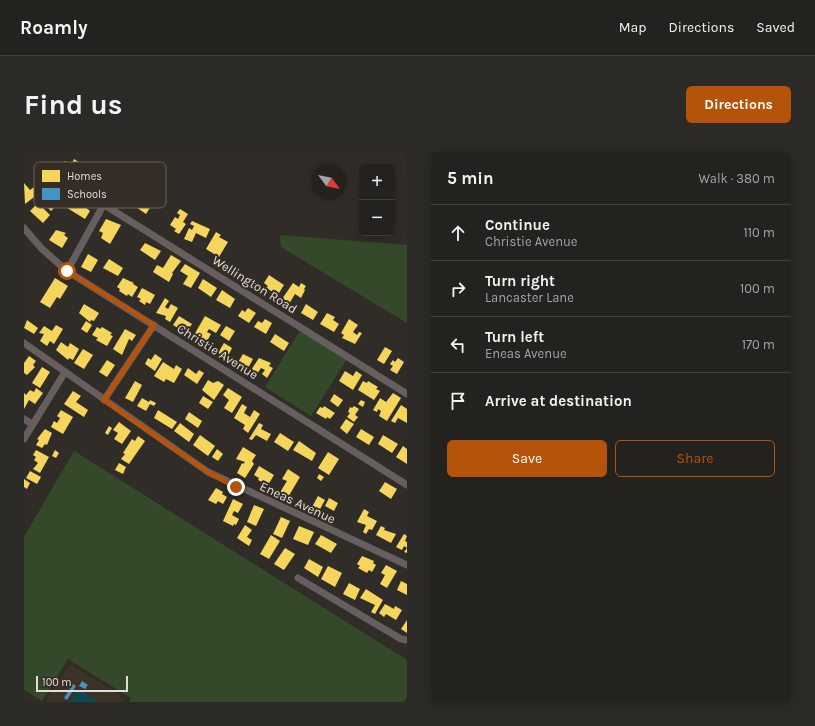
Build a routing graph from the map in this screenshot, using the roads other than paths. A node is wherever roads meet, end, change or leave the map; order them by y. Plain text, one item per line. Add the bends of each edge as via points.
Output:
1 (102, 208) edge
2 (110, 208) edge
3 (24, 228) edge
4 (67, 271) junction
5 (154, 325) junction
6 (24, 343) edge
7 (65, 372) junction
8 (407, 394) edge
9 (104, 400) junction
10 (24, 419) edge
11 (32, 424) junction
12 (24, 439) edge
13 (407, 485) edge
14 (407, 566) edge
15 (298, 578) dead end
16 (407, 640) edge

1 - 4 street
2 - 8 street, Wellington Road
3 - 4 street, Christie Avenue via 42,249
4 - 5 street, Christie Avenue
5 - 9 street
5 - 13 street, Christie Avenue
6 - 7 street, Eneas Avenue
7 - 9 street, Eneas Avenue
7 - 11 street
9 - 14 street, Eneas Avenue via 208,472
10 - 11 street
11 - 12 street
15 - 16 street via 401,639

